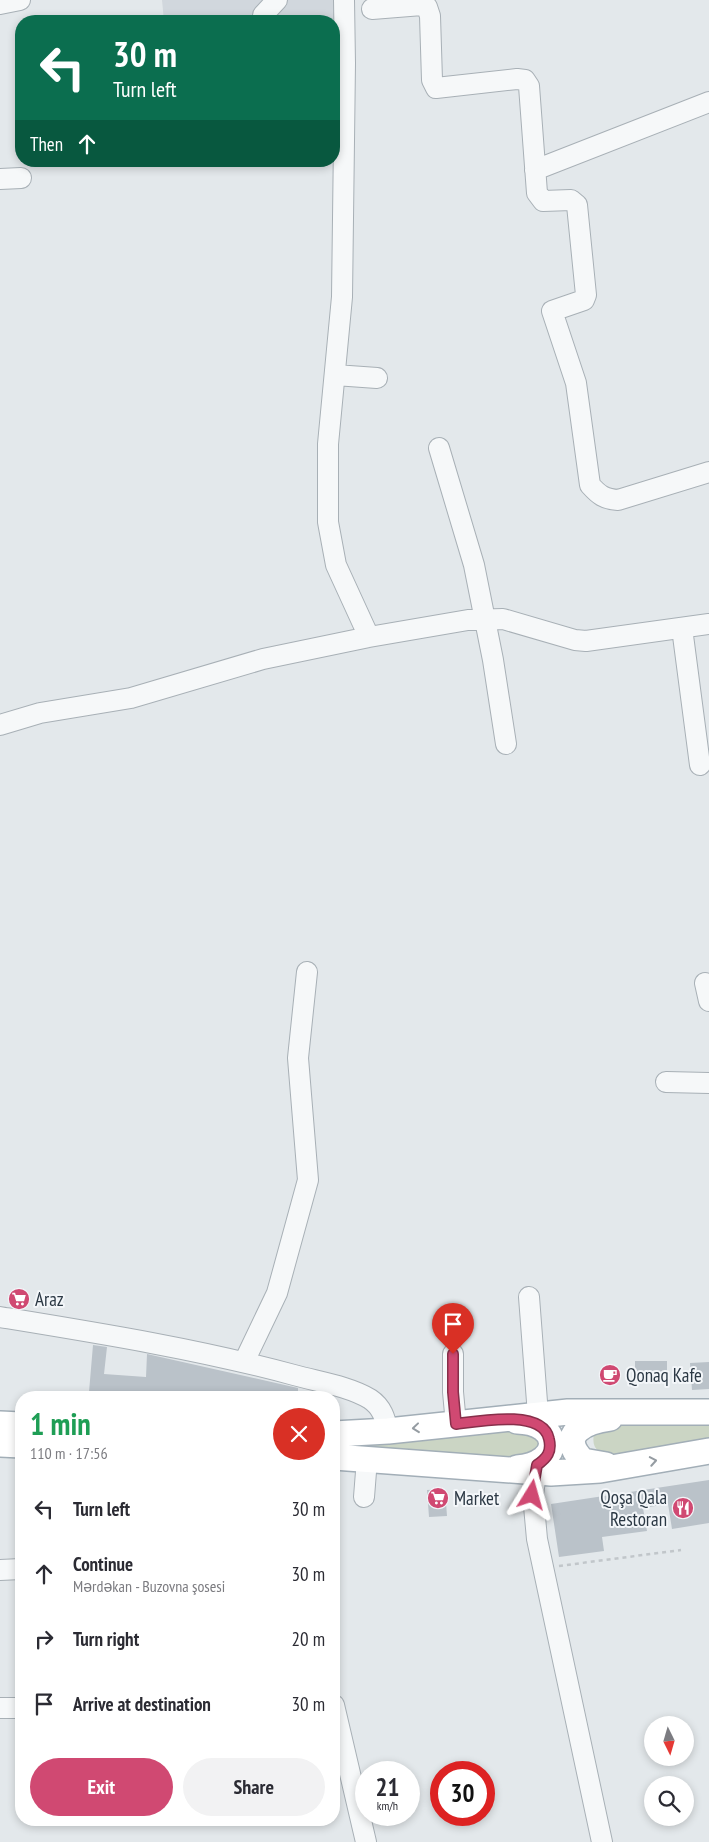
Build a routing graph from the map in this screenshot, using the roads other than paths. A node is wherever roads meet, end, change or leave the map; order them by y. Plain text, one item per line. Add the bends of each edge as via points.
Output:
1 (20, 0) edge
2 (277, 0) edge
3 (344, 0) edge
4 (0, 4) edge
5 (372, 9) dead end
6 (263, 15) dead end
7 (709, 102) edge
8 (536, 170) junction
9 (21, 178) dead end
10 (0, 179) edge
11 (335, 375) junction
12 (377, 378) dead end
13 (439, 448) dead end
14 (709, 472) edge
15 (485, 618) junction
16 (709, 624) edge
17 (682, 628) junction
18 (369, 637) junction
19 (0, 725) edge
20 (506, 744) dead end
21 (700, 765) dead end
22 (308, 972) dead end
23 (666, 1082) dead end
24 (709, 1083) edge
25 (529, 1297) dead end
26 (0, 1317) edge
27 (453, 1354) dead end
28 (244, 1362) junction
29 (709, 1412) edge
30 (650, 1414) junction
31 (538, 1415) junction
32 (492, 1420) junction
33 (0, 1424) edge
34 (456, 1424) junction
35 (15, 1425) edge
36 (388, 1431) junction
37 (340, 1434) edge
38 (0, 1444) edge
39 (15, 1444) edge
40 (709, 1451) edge
41 (340, 1458) edge
42 (367, 1460) junction
43 (622, 1466) junction
44 (536, 1469) junction
45 (364, 1496) dead end
46 (15, 1569) edge
47 (0, 1570) edge
48 (0, 1708) edge
49 (15, 1708) edge
50 (340, 1731) edge
51 (366, 1842) edge
52 (602, 1842) edge

1 - 4 street
2 - 6 street
3 - 11 street via 342,297
5 - 8 street via 427,7 432,80 436,88 525,80 529,86
7 - 8 street
8 - 14 street via 539,198 543,201 571,200 577,205 586,295 584,300 552,311 576,383 590,485 598,495 618,500
9 - 10 street
11 - 12 street
11 - 18 street via 328,444 330,542 336,565
13 - 15 street via 466,535
15 - 17 street via 503,619 586,641
15 - 18 street
15 - 20 street
16 - 17 street
17 - 21 street
18 - 19 street via 254,661 131,698 40,713
22 - 28 street via 298,1058 308,1180 277,1293
23 - 24 street
25 - 31 street
26 - 28 street
27 - 34 street
28 - 36 street via 359,1393 380,1408
29 - 30 main road
30 - 31 main road via 594,1411
30 - 43 main road via 586,1423 574,1435 575,1450 583,1460
31 - 32 main road
32 - 34 main road
32 - 44 main road via 528,1421 544,1428 550,1451
33 - 35 main road
34 -> 36 main road
36 - 37 main road
38 - 39 main road
43 -> 40 main road
41 - 42 main road
42 - 44 main road via 472,1469
42 - 45 street
43 - 44 main road via 567,1472
44 - 52 street via 533,1516 542,1568
46 - 47 street
48 - 49 street
50 - 51 street

